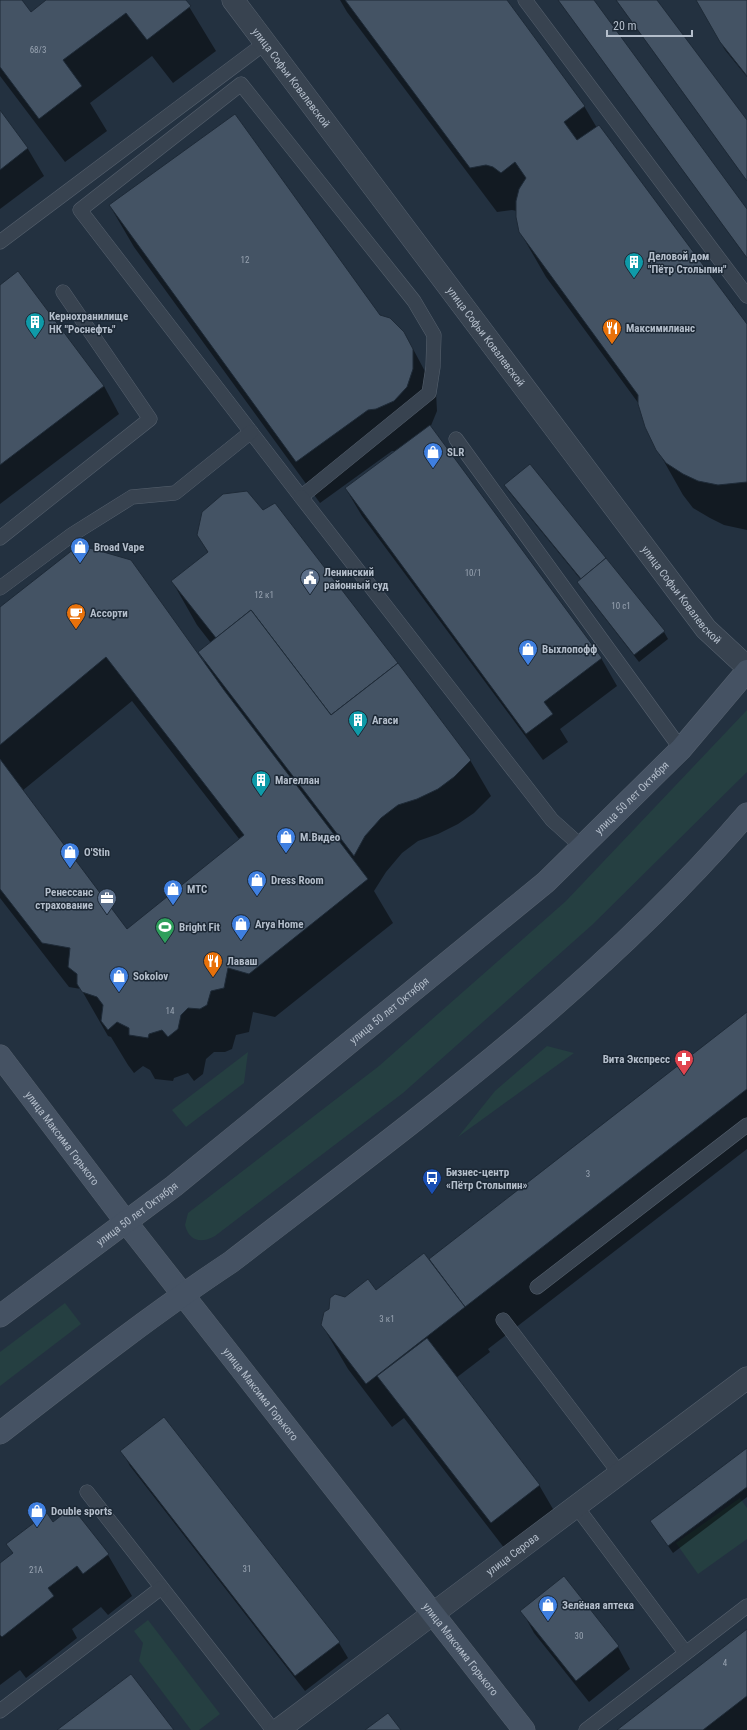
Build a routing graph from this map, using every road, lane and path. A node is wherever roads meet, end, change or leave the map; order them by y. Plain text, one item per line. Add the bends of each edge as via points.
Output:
1 (233, 0) edge
2 (525, 0) edge
3 (265, 43) junction
4 (0, 242) edge
5 (63, 292) dead end
6 (747, 296) edge
7 (251, 432) junction
8 (456, 439) dead end
9 (301, 498) junction
10 (0, 538) edge
11 (0, 588) edge
12 (747, 667) edge
13 (747, 671) edge
14 (681, 749) junction
15 (747, 814) edge
16 (582, 847) junction
17 (0, 1056) edge
18 (747, 1125) edge
19 (126, 1222) junction
20 (537, 1288) dead end
21 (183, 1293) junction
22 (0, 1316) edge
23 (503, 1320) dead end
24 (747, 1378) edge
25 (0, 1433) edge
26 (620, 1474) junction
27 (86, 1492) dead end
28 (576, 1506) junction
29 (162, 1588) junction
30 (747, 1606) edge
31 (434, 1614) junction
32 (685, 1652) junction
33 (0, 1711) edge
34 (273, 1730) edge
35 (278, 1730) edge
36 (524, 1730) edge
37 (586, 1730) edge

1 - 3 street, улица Софьи Ковалевской
2 - 6 lane
3 - 4 lane
3 - 12 street, улица Софьи Ковалевской via 706,629
5 - 10 lane via 150,419
7 - 9 lane
7 - 9 lane via 80,210 241,84 414,301 434,335 434,367 429,393
7 - 11 lane via 175,493 132,497 73,534
8 - 14 lane
9 - 16 lane via 552,820
13 - 14 main road, улица 50 лет Октября
14 - 16 main road, улица 50 лет Октября
15 - 21 main road via 715,852 618,949 529,1028 231,1262
16 - 19 main road, улица 50 лет Октября via 546,882 174,1186
17 - 19 main road, улица Максима Горького
18 - 20 lane
19 - 21 main road, улица Максима Горького
19 - 22 main road, улица 50 лет Октября
21 - 25 main road
21 - 31 main road, улица Максима Горького
23 - 26 lane
24 - 26 street, улица Серова
26 - 28 street, улица Серова
27 - 29 lane
28 - 31 street, улица Серова
28 - 32 lane
29 - 33 lane
29 - 34 lane
30 - 32 lane
31 - 35 street, улица Серова
31 - 36 main road, улица Максима Горького
32 - 37 lane

